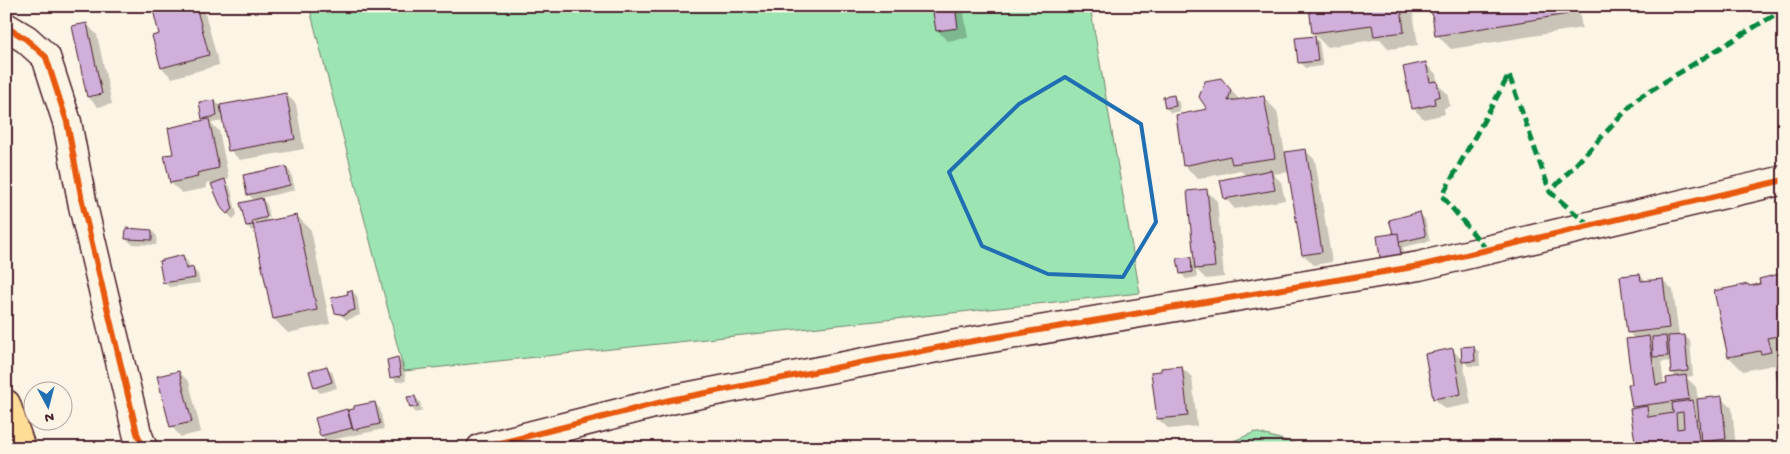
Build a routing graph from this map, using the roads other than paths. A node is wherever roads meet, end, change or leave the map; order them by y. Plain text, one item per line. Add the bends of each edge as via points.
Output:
1 (6, 27) edge
2 (1784, 180) edge
3 (6, 404) edge
4 (21, 448) edge
5 (144, 448) edge
6 (481, 448) edge

1 - 5 street via 26,38 46,57 67,122 83,206 137,433
2 - 6 street via 1418,266 923,350 670,400
3 - 4 highway

